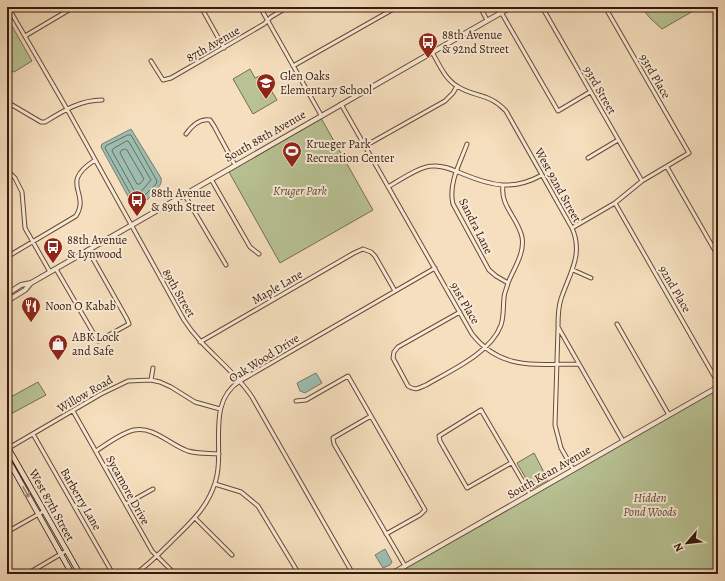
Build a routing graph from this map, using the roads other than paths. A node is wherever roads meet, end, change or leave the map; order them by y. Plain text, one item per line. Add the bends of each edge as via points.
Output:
1 (8, 7) edge
2 (74, 7) edge
3 (202, 7) edge
4 (260, 7) edge
5 (288, 7) edge
6 (396, 7) edge
7 (480, 7) edge
8 (510, 7) edge
9 (542, 7) edge
10 (605, 7) edge
11 (502, 12) junction
12 (9, 13) edge
13 (267, 20) junction
14 (487, 20) junction
15 (24, 36) junction
16 (224, 48) junction
17 (432, 52) junction
18 (151, 61) dead end
19 (293, 66) junction
20 (457, 86) junction
21 (590, 92) junction
22 (102, 100) dead end
23 (7, 102) edge
24 (341, 104) junction
25 (66, 109) junction
26 (321, 115) junction
27 (186, 134) dead end
28 (618, 140) junction
29 (467, 144) dead end
30 (365, 146) junction
31 (588, 158) dead end
32 (95, 160) junction
33 (235, 165) junction
34 (667, 167) junction
35 (7, 170) edge
36 (457, 171) junction
37 (542, 175) junction
38 (211, 179) junction
39 (642, 181) junction
40 (503, 186) junction
41 (388, 187) junction
42 (184, 194) junction
43 (615, 203) junction
44 (130, 225) junction
45 (572, 228) junction
46 (33, 242) junction
47 (364, 245) dead end
48 (363, 249) junction
49 (88, 250) junction
50 (259, 254) dead end
51 (718, 256) edge
52 (7, 257) edge
53 (226, 265) dead end
54 (435, 268) junction
55 (56, 269) junction
56 (573, 270) junction
57 (50, 272) junction
58 (591, 278) dead end
59 (30, 283) junction
60 (508, 283) junction
61 (395, 291) junction
62 (7, 294) edge
63 (7, 301) edge
64 (460, 312) junction
65 (617, 324) dead end
66 (558, 327) junction
67 (200, 342) junction
68 (484, 347) junction
69 (557, 364) junction
70 (578, 364) junction
71 (153, 368) dead end
72 (151, 380) junction
73 (240, 381) junction
74 (718, 383) edge
75 (718, 387) edge
76 (296, 401) dead end
77 (220, 409) junction
78 (73, 411) junction
79 (669, 415) junction
80 (371, 416) junction
81 (33, 434) junction
82 (623, 441) junction
83 (7, 447) edge
84 (96, 451) junction
85 (219, 454) junction
86 (7, 458) edge
87 (511, 463) junction
88 (573, 470) junction
89 (215, 484) junction
90 (153, 489) dead end
91 (530, 494) junction
92 (126, 504) junction
93 (44, 511) junction
94 (39, 514) junction
95 (195, 518) junction
96 (7, 532) edge
97 (386, 534) junction
98 (66, 551) junction
99 (61, 554) junction
100 (232, 555) dead end
101 (156, 556) junction
102 (405, 566) junction
103 (37, 568) junction
104 (27, 574) edge
105 (41, 574) edge
106 (72, 574) edge
107 (80, 574) edge
108 (113, 574) edge
109 (135, 574) edge
110 (175, 574) edge
111 (299, 574) edge
112 (353, 574) edge
113 (391, 574) edge

1 - 12 street, 89th Street
2 - 15 street
3 - 16 street
4 - 13 street
5 - 13 street, 87th Avenue
6 - 19 street
7 - 14 street
8 - 11 street, South 88th Avenue
9 - 21 street, 93rd Street
10 - 34 street, 93rd Place via 689,154
11 - 14 street, South 88th Avenue
11 - 21 street via 558,111
12 - 15 street, 89th Street
13 - 16 street, 87th Avenue
13 - 19 street
14 - 17 street, South 88th Avenue
15 - 25 street, 89th Street
16 - 18 street, 87th Avenue via 163,80
17 - 20 street, West 92nd Street via 446,77
17 - 24 street, South 88th Avenue
19 - 26 street
20 - 30 street via 445,101
20 - 37 street, West 92nd Street via 490,98 502,108
21 - 28 street, 93rd Street
22 - 25 street via 83,102
23 - 25 street via 41,122
24 - 26 street, South 88th Avenue
24 - 30 street, 91st Place
25 - 32 street, 89th Street
26 - 33 street, South 88th Avenue
27 - 33 street via 190,127 202,120 210,120
28 - 31 street
28 - 39 street, 93rd Street
29 - 36 street, Sandra Lane
30 - 41 street, 91st Place
32 - 44 street, 89th Street
32 - 46 street via 77,177 80,208 76,216
33 - 38 street, South 88th Avenue
34 - 39 street
34 - 51 street
35 - 46 street via 21,189 24,224
36 - 40 street via 477,180
36 - 41 street via 444,166 428,166
36 - 60 street, Sandra Lane via 451,190 457,213 489,270
37 - 40 street via 523,184
37 - 45 street, West 92nd Street
38 - 42 street, South 88th Avenue
38 - 50 street via 250,247
39 - 43 street
40 - 60 street via 504,200 522,237 521,255
41 - 54 street, 91st Place
42 - 44 street, South 88th Avenue
42 - 53 street
43 - 45 street
43 - 74 street, 92nd Place
44 - 49 street, South 88th Avenue
44 - 67 street, 89th Street via 184,320
45 - 56 street, West 92nd Street via 576,246
46 - 52 street
46 - 57 street
47 - 48 street
48 - 61 street via 375,256
48 - 67 street, Maple Lane
49 - 55 street, South 88th Avenue
49 - 55 street via 129,324 98,341
54 - 61 street, Oak Wood Drive
54 - 64 street, 91st Place
55 - 57 street, South 88th Avenue
56 - 58 street
56 - 66 street, West 92nd Street via 559,306
57 - 59 street, South 88th Avenue
59 - 62 street, South 88th Avenue via 21,285
59 - 63 street, South 88th Avenue via 25,290
60 - 68 street via 501,326 494,338
61 - 73 street, Oak Wood Drive
64 - 68 street, 91st Place via 472,334
64 - 68 street via 398,347 394,352 393,358 408,386 412,389 426,386 472,359
65 - 79 street
66 - 69 street, West 92nd Street
66 - 70 street
67 - 73 street, 89th Street
68 - 69 street, 91st Place via 500,358 519,363
69 - 70 street
69 - 88 street via 556,425 561,448
70 - 82 street
71 - 72 street
72 - 77 street, Willow Road via 171,387 195,402
72 - 78 street, Willow Road via 123,383
73 - 77 street, Oak Wood Drive via 227,393
73 - 112 street, 89th Street via 255,402
75 - 79 street, South Kean Avenue
76 - 80 street via 306,400 348,376
77 - 85 street, Oak Wood Drive
78 - 81 street, Willow Road
78 - 84 street, Sycamore Drive
79 - 82 street, South Kean Avenue
80 - 97 street via 333,438 336,448
80 - 97 street via 425,510
81 - 83 street, Willow Road
81 - 108 street, Barberry Lane
82 - 88 street, South Kean Avenue
83 - 93 main road, West 87th Street
84 - 85 street via 127,432 140,429 152,432 189,451
84 - 92 street, Sycamore Drive
85 - 89 street, Oak Wood Drive
86 -> 94 main road, West 87th Street
87 - 87 street via 481,410 439,436 467,488
87 - 91 street
88 - 91 street, South Kean Avenue
89 - 95 street, Oak Wood Drive via 207,502
89 - 111 street via 241,492 258,506
90 - 92 street
91 - 102 street, South Kean Avenue
92 - 101 street, Sycamore Drive
93 - 94 street
93 - 98 main road, West 87th Street
94 - 96 street
94 - 99 main road, West 87th Street
95 - 100 street
95 - 101 street, Oak Wood Drive
97 - 102 street
98 - 99 street
98 - 107 main road, West 87th Street
99 - 103 street
99 - 106 main road, West 87th Street
101 - 109 street, Oak Wood Drive
101 - 110 street, Sycamore Drive
102 - 113 street, South Kean Avenue
103 - 104 street
103 - 105 street

